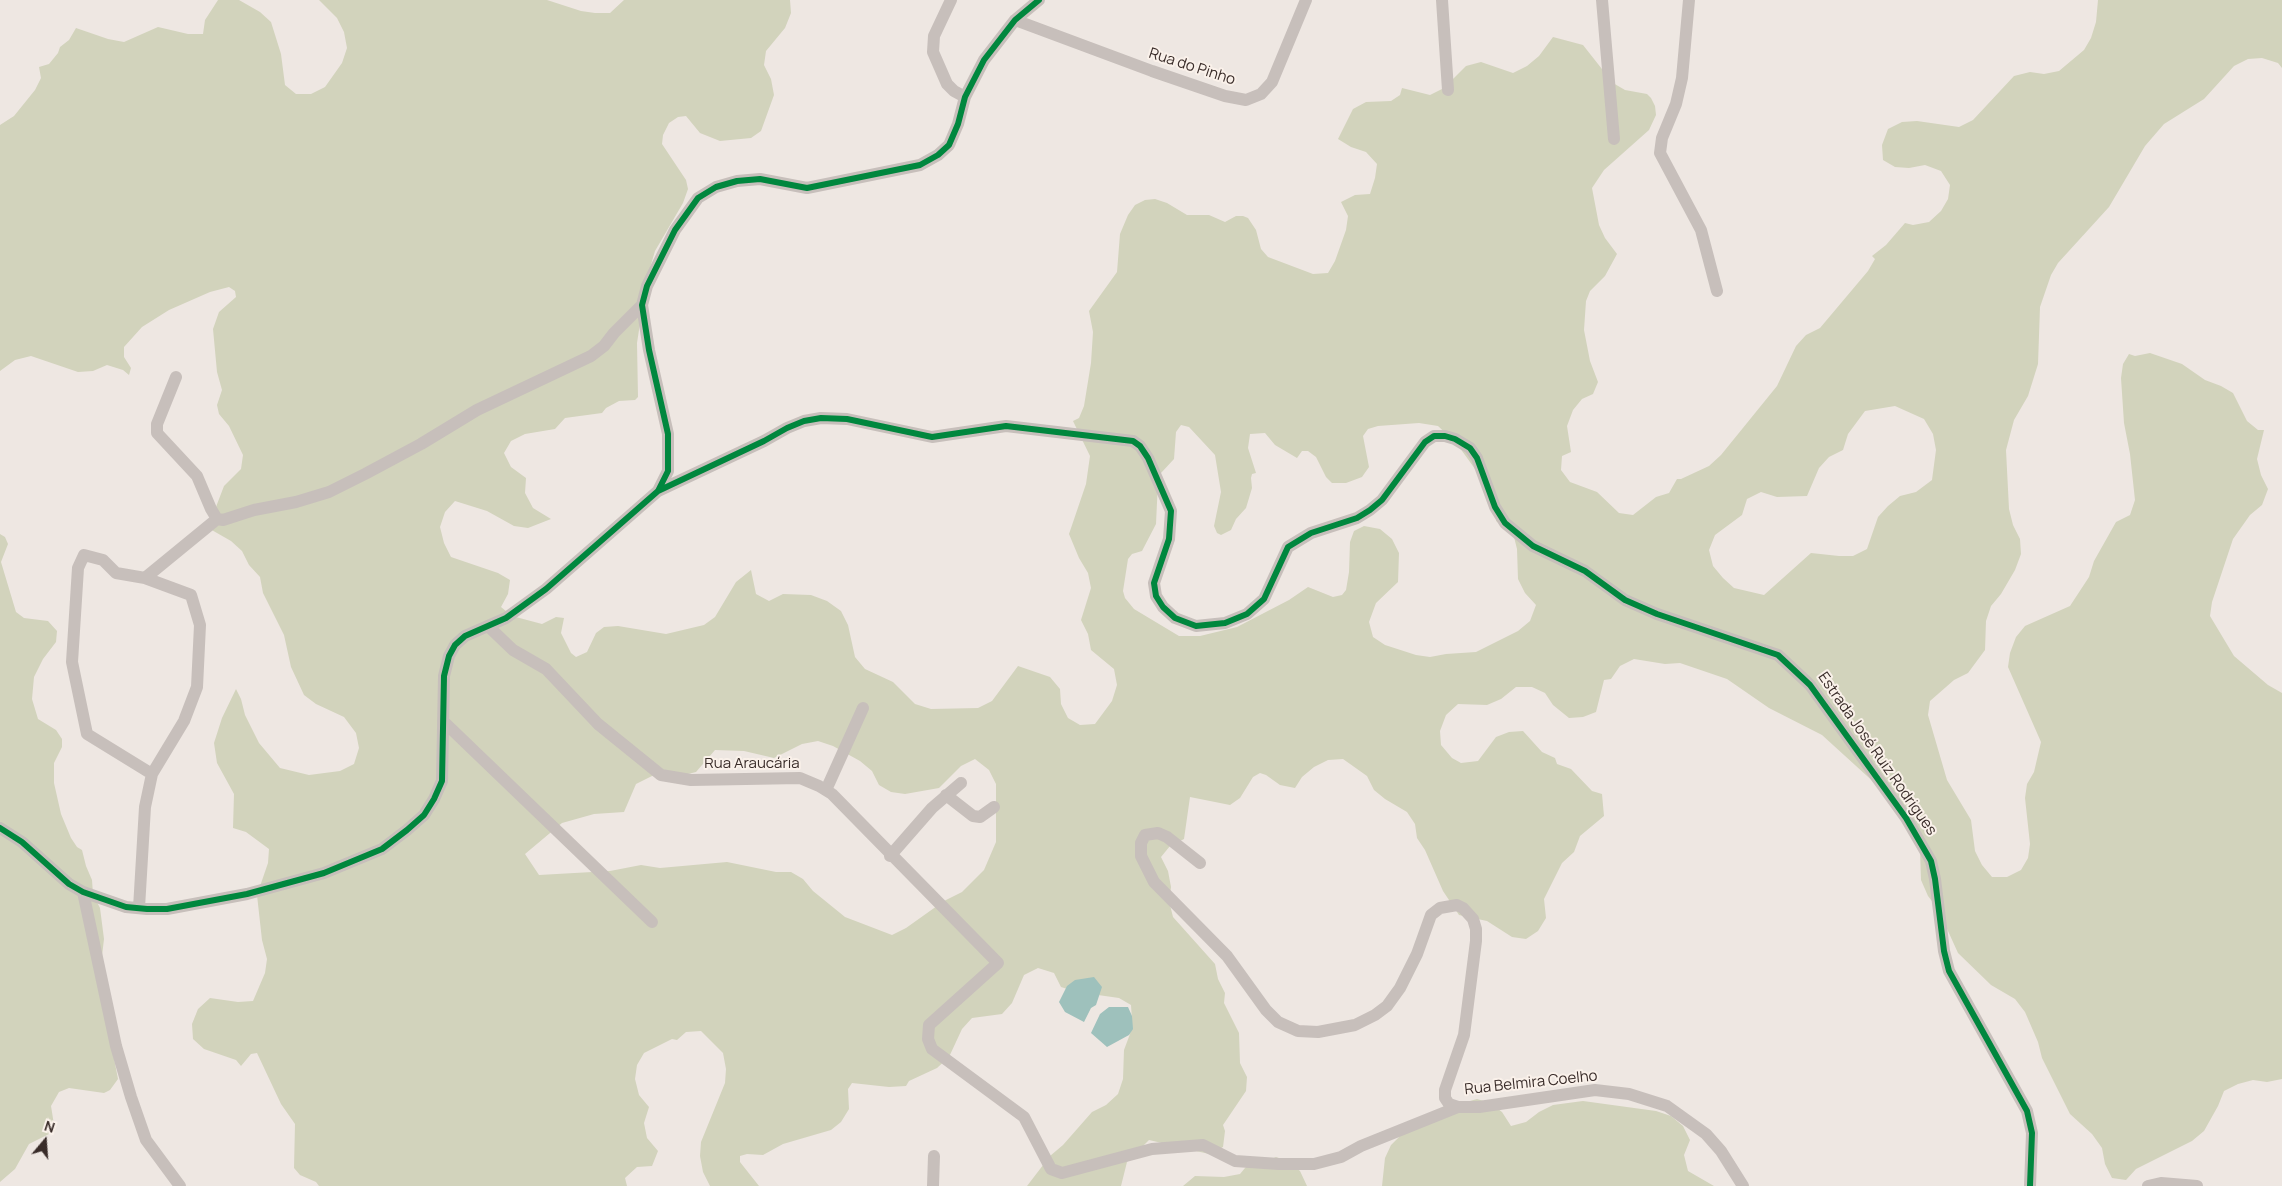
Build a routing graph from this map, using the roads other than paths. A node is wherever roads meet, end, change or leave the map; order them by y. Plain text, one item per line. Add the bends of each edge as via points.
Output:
1 (951, 0) edge
2 (1039, 0) edge
3 (1306, 0) edge
4 (1442, 0) edge
5 (1602, 0) edge
6 (1689, 0) edge
7 (1015, 20) junction
8 (1448, 90) dead end
9 (965, 97) junction
10 (1614, 139) dead end
11 (1717, 291) dead end
12 (642, 305) junction
13 (176, 377) dead end
14 (658, 492) junction
15 (217, 519) junction
16 (145, 578) junction
17 (488, 626) junction
18 (864, 708) dead end
19 (443, 720) junction
20 (152, 774) junction
21 (961, 783) dead end
22 (826, 790) junction
23 (946, 795) junction
24 (994, 807) dead end
25 (0, 828) edge
26 (890, 856) junction
27 (1200, 863) dead end
28 (84, 892) junction
29 (139, 908) junction
30 (652, 922) dead end
31 (1458, 1107) junction
32 (934, 1156) dead end
33 (180, 1186) edge
34 (933, 1186) edge
35 (1743, 1186) edge
36 (2030, 1186) edge
37 (2148, 1186) edge
38 (2197, 1186) edge

1 - 9 street via 934,36 933,52 948,84
2 - 7 street
3 - 7 street, Rua do Pinho via 1272,82 1261,94 1246,100 1152,71
4 - 8 street
5 - 10 street
6 - 11 street via 1682,78 1660,153 1701,230
7 - 9 street via 984,60
9 - 12 street via 949,144 920,165 807,188 760,179 737,181 716,187 698,198 675,230 647,286
12 - 14 street via 668,434 668,471
12 - 15 street via 591,356 477,410 365,474 329,492
13 - 15 street via 157,424 157,433 196,476
14 - 17 street via 546,589 506,618
14 - 36 street, Estrada José Ruiz Rodrigues via 804,420 821,418 847,419 932,437 1006,426 1133,441 1148,458 1172,511 1168,539 1154,583 1156,596 1175,618 1196,626 1225,624 1247,614 1264,600 1288,547 1310,533 1357,518 1370,510 1382,500 1425,442 1434,436 1445,436 1463,443 1477,458 1495,507 1505,523 1533,546 1585,571 1625,600 1778,655 1810,685 1906,818 1930,861 1949,971 2027,1111 2032,1133
15 - 16 street
16 - 20 street via 190,595 200,626 197,687 184,721
16 - 20 street via 116,573 103,560 84,555 78,568 72,662 87,734
17 - 19 street via 465,636 455,644 449,656 444,676
17 - 22 street, Rua Araucária via 513,650 546,669 598,724 661,775 692,780 800,778
18 - 22 street
19 - 29 street via 442,772 434,799 424,815 382,849 324,873 247,894 167,909
19 - 30 street
20 - 29 street via 145,807
21 - 23 street
22 - 26 street, Rua Araucária
23 - 24 street via 973,816 980,817
23 - 26 street
25 - 28 street via 22,842 69,884
26 - 31 street, Rua Araucária via 998,963 929,1025 928,1038 932,1049 1024,1117 1051,1169 1062,1173 1152,1149 1203,1145 1235,1160 1314,1164 1341,1157
27 - 31 street, Rua Belmira Coelho via 1158,833 1146,835 1141,843 1141,856 1154,882 1227,956 1266,1010 1278,1022 1298,1030 1342,1029 1375,1015 1387,1006 1400,988 1431,915 1450,905 1463,908 1476,929 1476,942 1464,1035 1445,1090 1449,1104
28 - 29 street via 101,900
28 - 33 street via 116,1046 134,1105 146,1140
31 - 35 street, Rua Belmira Coelho via 1479,1107 1595,1090 1629,1094 1667,1106 1706,1134
32 - 34 street
37 - 38 street via 2161,1183

